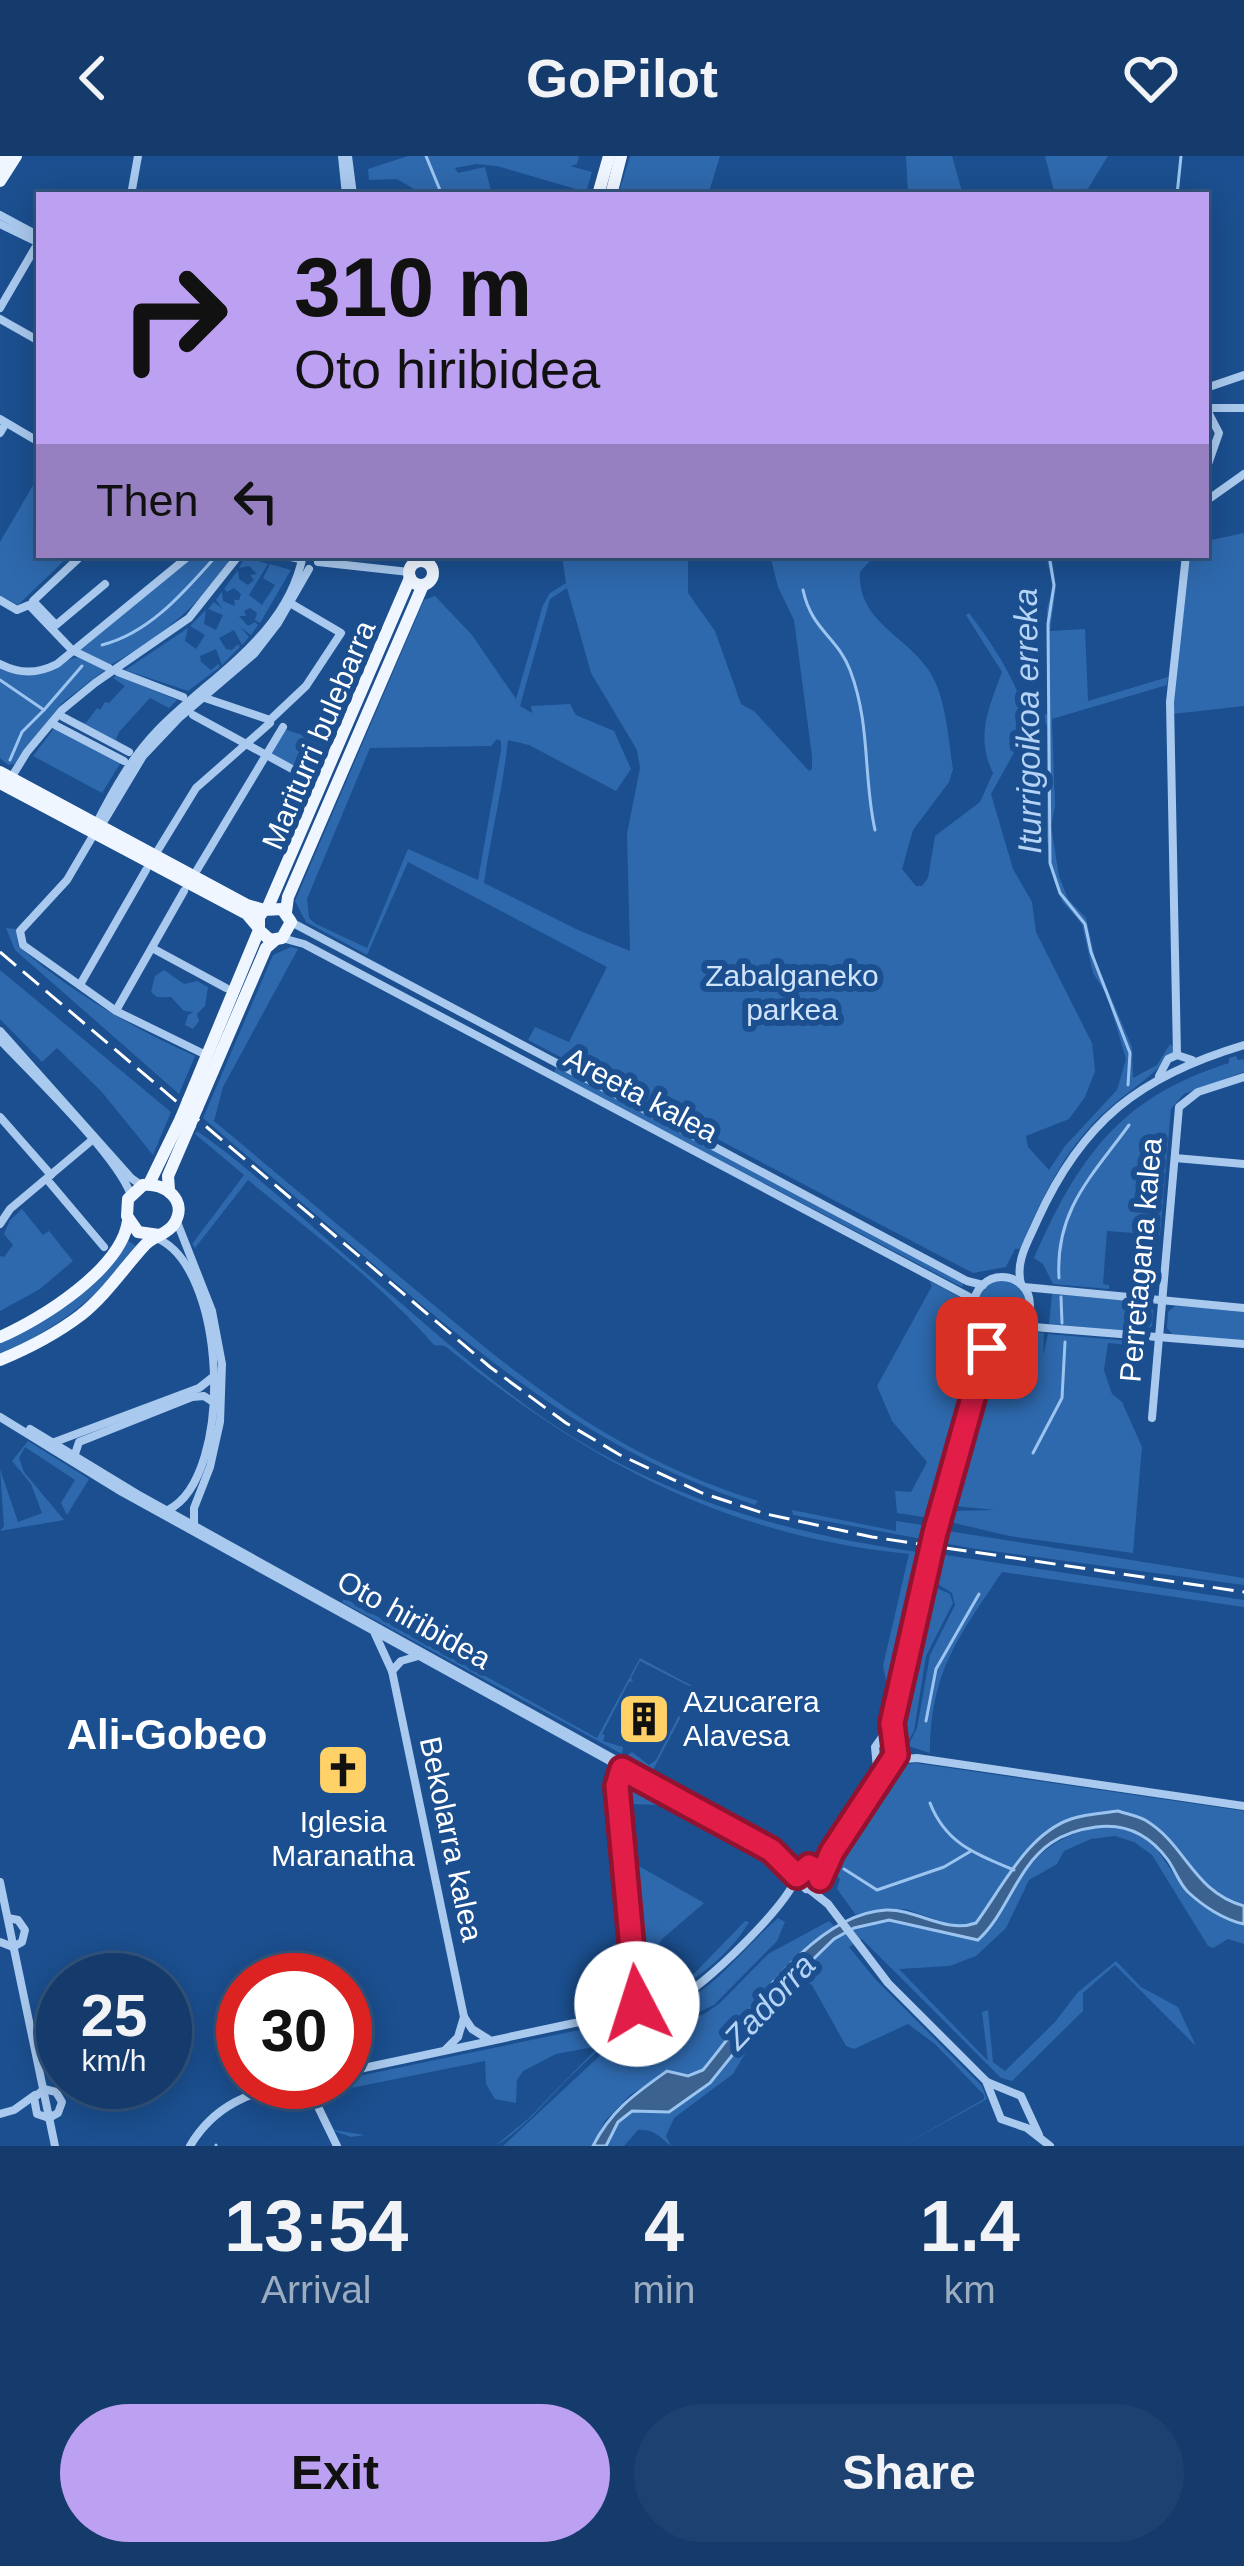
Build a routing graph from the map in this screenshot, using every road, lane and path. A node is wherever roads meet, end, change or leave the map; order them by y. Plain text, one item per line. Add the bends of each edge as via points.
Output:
1 (5, 156) edge
2 (16, 156) edge
3 (138, 156) edge
4 (345, 156) edge
5 (609, 156) edge
6 (621, 156) edge
7 (0, 164) edge
8 (0, 181) edge
9 (132, 192) edge
10 (349, 192) edge
11 (599, 192) edge
12 (611, 192) edge
13 (0, 219) edge
14 (36, 241) edge
15 (36, 245) edge
16 (0, 308) edge
17 (0, 320) edge
18 (36, 339) edge
19 (1243, 377) edge
20 (1209, 387) edge
21 (1209, 408) edge
22 (1244, 408) edge
23 (1209, 414) edge
24 (3, 421) edge
25 (0, 433) edge
26 (36, 440) edge
27 (1209, 461) edge
28 (1244, 475) edge
29 (1209, 493) edge
30 (79, 558) edge
31 (186, 558) edge
32 (237, 558) edge
33 (325, 558) edge
34 (1186, 558) edge
35 (433, 561) edge
36 (304, 562) edge
37 (415, 570) edge
38 (105, 584) dead end
39 (0, 600) edge
40 (290, 603) junction
41 (73, 650) junction
42 (0, 664) edge
43 (183, 697) dead end
44 (205, 698) junction
45 (63, 716) dead end
46 (193, 716) dead end
47 (270, 723) dead end
48 (55, 725) dead end
49 (283, 727) dead end
50 (245, 745) junction
51 (264, 755) junction
52 (4, 778) edge
53 (314, 781) dead end
54 (96, 829) junction
55 (158, 850) dead end
56 (146, 870) dead end
57 (197, 870) dead end
58 (184, 891) dead end
59 (266, 909) junction
60 (288, 917) junction
61 (258, 929) junction
62 (278, 939) junction
63 (152, 948) junction
64 (81, 983) dead end
65 (226, 988) dead end
66 (118, 1007) dead end
67 (0, 1035) edge
68 (1244, 1045) edge
69 (1177, 1054) junction
70 (208, 1055) junction
71 (1194, 1061) junction
72 (1244, 1077) edge
73 (1158, 1078) junction
74 (192, 1104) junction
75 (0, 1117) edge
76 (185, 1122) junction
77 (91, 1141) junction
78 (1174, 1158) junction
79 (1244, 1164) edge
80 (51, 1179) junction
81 (141, 1188) junction
82 (169, 1190) junction
83 (1, 1218) edge
84 (176, 1219) junction
85 (128, 1221) junction
86 (153, 1236) junction
87 (104, 1247) dead end
88 (1019, 1264) junction
89 (1000, 1277) junction
90 (983, 1285) junction
91 (1022, 1286) junction
92 (975, 1300) junction
93 (1162, 1301) junction
94 (1244, 1308) edge
95 (1021, 1326) junction
96 (986, 1328) junction
97 (999, 1333) junction
98 (1159, 1336) junction
99 (0, 1337) edge
100 (1244, 1344) edge
101 (987, 1348) junction
102 (0, 1360) edge
103 (214, 1376) junction
104 (214, 1403) junction
105 (0, 1414) edge
106 (1152, 1418) dead end
107 (52, 1443) junction
108 (74, 1456) junction
109 (172, 1508) junction
110 (194, 1520) junction
111 (374, 1632) junction
112 (398, 1656) junction
113 (418, 1657) junction
114 (892, 1723) junction
115 (880, 1741) junction
116 (896, 1746) junction
117 (877, 1758) junction
118 (916, 1758) junction
119 (891, 1760) junction
120 (622, 1769) junction
121 (878, 1778) junction
122 (1244, 1806) edge
123 (832, 1852) junction
124 (809, 1866) junction
125 (797, 1876) junction
126 (820, 1879) junction
127 (0, 1882) edge
128 (807, 1889) junction
129 (786, 1899) junction
130 (830, 1907) junction
131 (4, 1921) edge
132 (5, 1945) edge
133 (638, 2010) junction
134 (467, 2030) junction
135 (495, 2040) junction
136 (470, 2045) junction
137 (444, 2051) junction
138 (372, 2066) edge
139 (36, 2074) edge
140 (986, 2081) junction
141 (1013, 2092) junction
142 (36, 2093) edge
143 (996, 2106) junction
144 (43, 2109) edge
145 (59, 2109) edge
146 (223, 2109) edge
147 (319, 2109) edge
148 (1027, 2109) junction
149 (1, 2114) edge
150 (45, 2117) junction
151 (1014, 2123) junction
152 (1039, 2134) junction
153 (55, 2146) edge
154 (190, 2146) edge
155 (337, 2146) edge
156 (1050, 2146) edge

1 - 7 main road
2 - 8 main road
3 - 9 street
4 - 10 street
5 - 11 main road
6 - 12 main road
13 - 14 street
15 - 16 street
17 - 18 street
19 - 20 street
21 - 22 street
23 - 27 street via 1219,433
24 - 25 street
24 - 26 street
28 - 29 street
30 - 38 street via 33,602 56,625
31 - 41 street
32 - 52 street via 189,618 94,682
33 - 37 street
34 - 69 street via 1170,702
35 - 37 main road via 430,580
36 - 40 street
36 - 54 street via 256,642 149,740
37 - 59 main road, Mariturri bulebarra
37 - 60 main road, Mariturri bulebarra via 288,896
39 - 41 street via 16,610 29,605
40 - 44 street via 254,654
40 - 44 street via 341,633 292,701 270,720
41 - 42 street via 37,672
41 - 43 street
44 - 54 street via 143,756
45 - 48 street via 127,757
46 - 50 street
47 - 50 street
49 - 51 street
50 - 51 street
50 - 55 street via 189,795
51 - 53 street
51 - 57 street
52 - 54 main road
54 - 59 main road
54 - 61 main road via 247,914
54 - 70 street via 20,938 116,1012
56 - 64 street
58 - 63 street
59 - 60 main road
59 - 61 main road, Mariturri bulebarra
60 - 62 main road, Mariturri bulebarra
60 - 90 street, Areeta kalea
61 - 62 main road
61 - 70 main road
62 - 74 main road via 266,948
62 - 92 street, Areeta kalea via 304,944
63 - 65 street
63 - 66 street
67 - 77 street
67 - 81 street
68 - 71 street
69 - 71 street
69 - 73 street
70 - 74 main road
71 - 73 street
72 - 78 street, Perretagana kalea via 1180,1104
73 - 88 street via 1081,1144
74 - 76 main road, bridge
75 - 80 street
76 - 81 main road
76 - 82 main road
77 - 80 street
77 - 81 street via 125,1182
78 - 79 street
78 - 93 street, Perretagana kalea
80 - 83 street
80 - 87 street
81 - 82 main road
81 - 85 main road via 126,1207
82 - 84 main road
84 - 86 main road
84 - 110 street via 212,1310 222,1364 217,1438
85 - 86 main road
85 - 99 main road via 83,1284
86 - 102 main road via 78,1318
86 - 103 street via 175,1248 194,1282
88 - 89 street
88 - 91 street
89 - 90 street
89 - 91 street
90 - 92 street
91 - 93 street
91 - 95 street via 1030,1307
92 - 96 street
93 - 94 street
93 - 98 street, Perretagana kalea
95 - 97 street
95 - 98 street
96 - 97 street
96 - 101 street
97 - 101 street
98 - 100 street
98 - 106 street, Perretagana kalea
101 - 114 street, bridge
103 - 104 street
103 - 107 street
104 - 108 street via 192,1397 82,1440
104 - 109 street via 197,1474
105 - 107 street, Oto hiribidea
105 - 111 street, Oto hiribidea
107 - 108 street, Oto hiribidea
108 - 109 street, Oto hiribidea
109 - 110 street, Oto hiribidea
110 - 112 street, Oto hiribidea
111 - 112 street, Oto hiribidea
111 - 112 street, Bekolarra kalea via 385,1652
112 - 113 street, Oto hiribidea
112 - 113 street
112 - 124 street, Oto hiribidea
112 - 134 street, Bekolarra kalea
113 - 120 street, Oto hiribidea
114 - 115 street
114 - 116 street
115 - 116 street
115 - 117 street
116 - 118 street
116 - 119 street
117 - 119 street
117 - 121 street
118 - 119 street
118 - 122 street
119 - 121 street
120 - 125 street, Oto hiribidea via 771,1850
120 - 133 street via 617,1786
121 - 123 street
123 - 124 street
123 - 126 street
124 - 125 street
124 - 126 street
125 - 128 street, Oto hiribidea
125 - 129 street
126 - 128 street
126 - 130 street
127 - 131 street
128 - 129 street
128 - 130 street
129 - 133 street via 692,1991
130 - 140 street
131 - 132 street via 18,1920 25,1930 22,1942
132 - 139 street
133 - 135 street
134 - 135 street
134 - 136 street
134 - 137 street
135 - 136 street
136 - 137 street
137 - 138 street
140 - 141 street
140 - 143 street
141 - 143 street
141 - 148 street
142 - 149 street
143 - 151 street via 1001,2119
144 - 150 street
145 - 150 street
146 - 154 street
147 - 155 street
148 - 151 street
148 - 152 street
149 - 150 street
150 - 153 street
151 - 152 street
152 - 156 street

